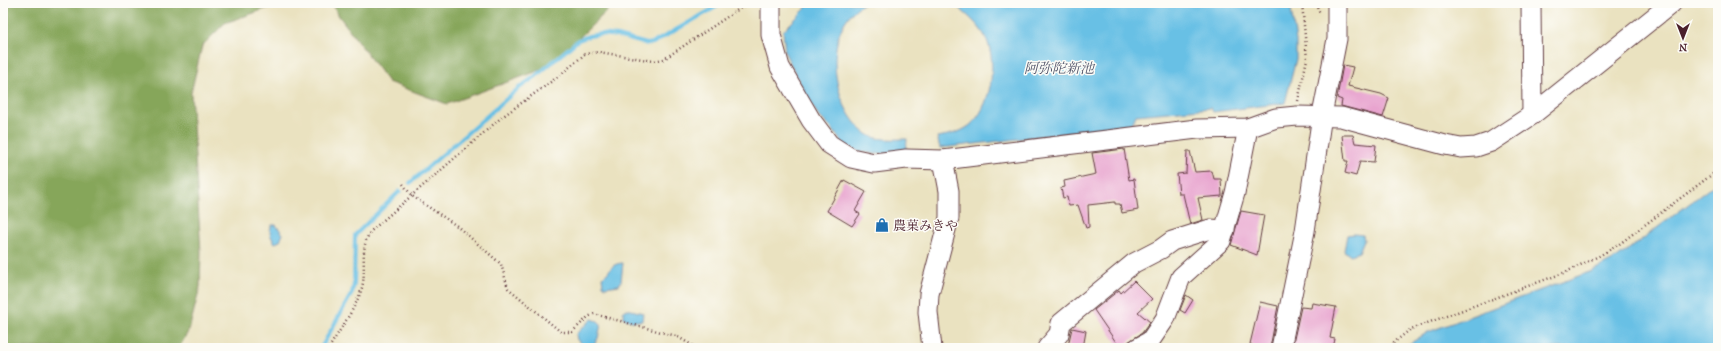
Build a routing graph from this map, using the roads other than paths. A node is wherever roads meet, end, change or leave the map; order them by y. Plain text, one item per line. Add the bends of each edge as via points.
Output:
1 (771, 3) edge
2 (1337, 3) edge
3 (1531, 3) edge
4 (1672, 3) edge
5 (1322, 115) junction
6 (1532, 115) junction
7 (1248, 128) junction
8 (943, 160) junction
9 (1225, 230) junction
10 (932, 348) edge
11 (1047, 348) edge
12 (1137, 348) edge
13 (1281, 348) edge

1 - 8 street via 771,35 780,67 811,120 829,144 851,158 874,163 906,159
2 - 5 street via 1337,39
3 - 6 street
4 - 6 street
5 - 6 street via 1341,117 1461,148 1476,148 1491,142
5 - 7 street via 1276,118
5 - 13 street via 1305,231
7 - 8 street via 1197,129
7 - 9 street via 1236,193
8 - 10 street via 949,191 949,218 929,294
9 - 11 street via 1210,229 1172,241 1134,263 1062,323 1059,334
9 - 12 street via 1221,241 1181,277 1165,319 1150,341

